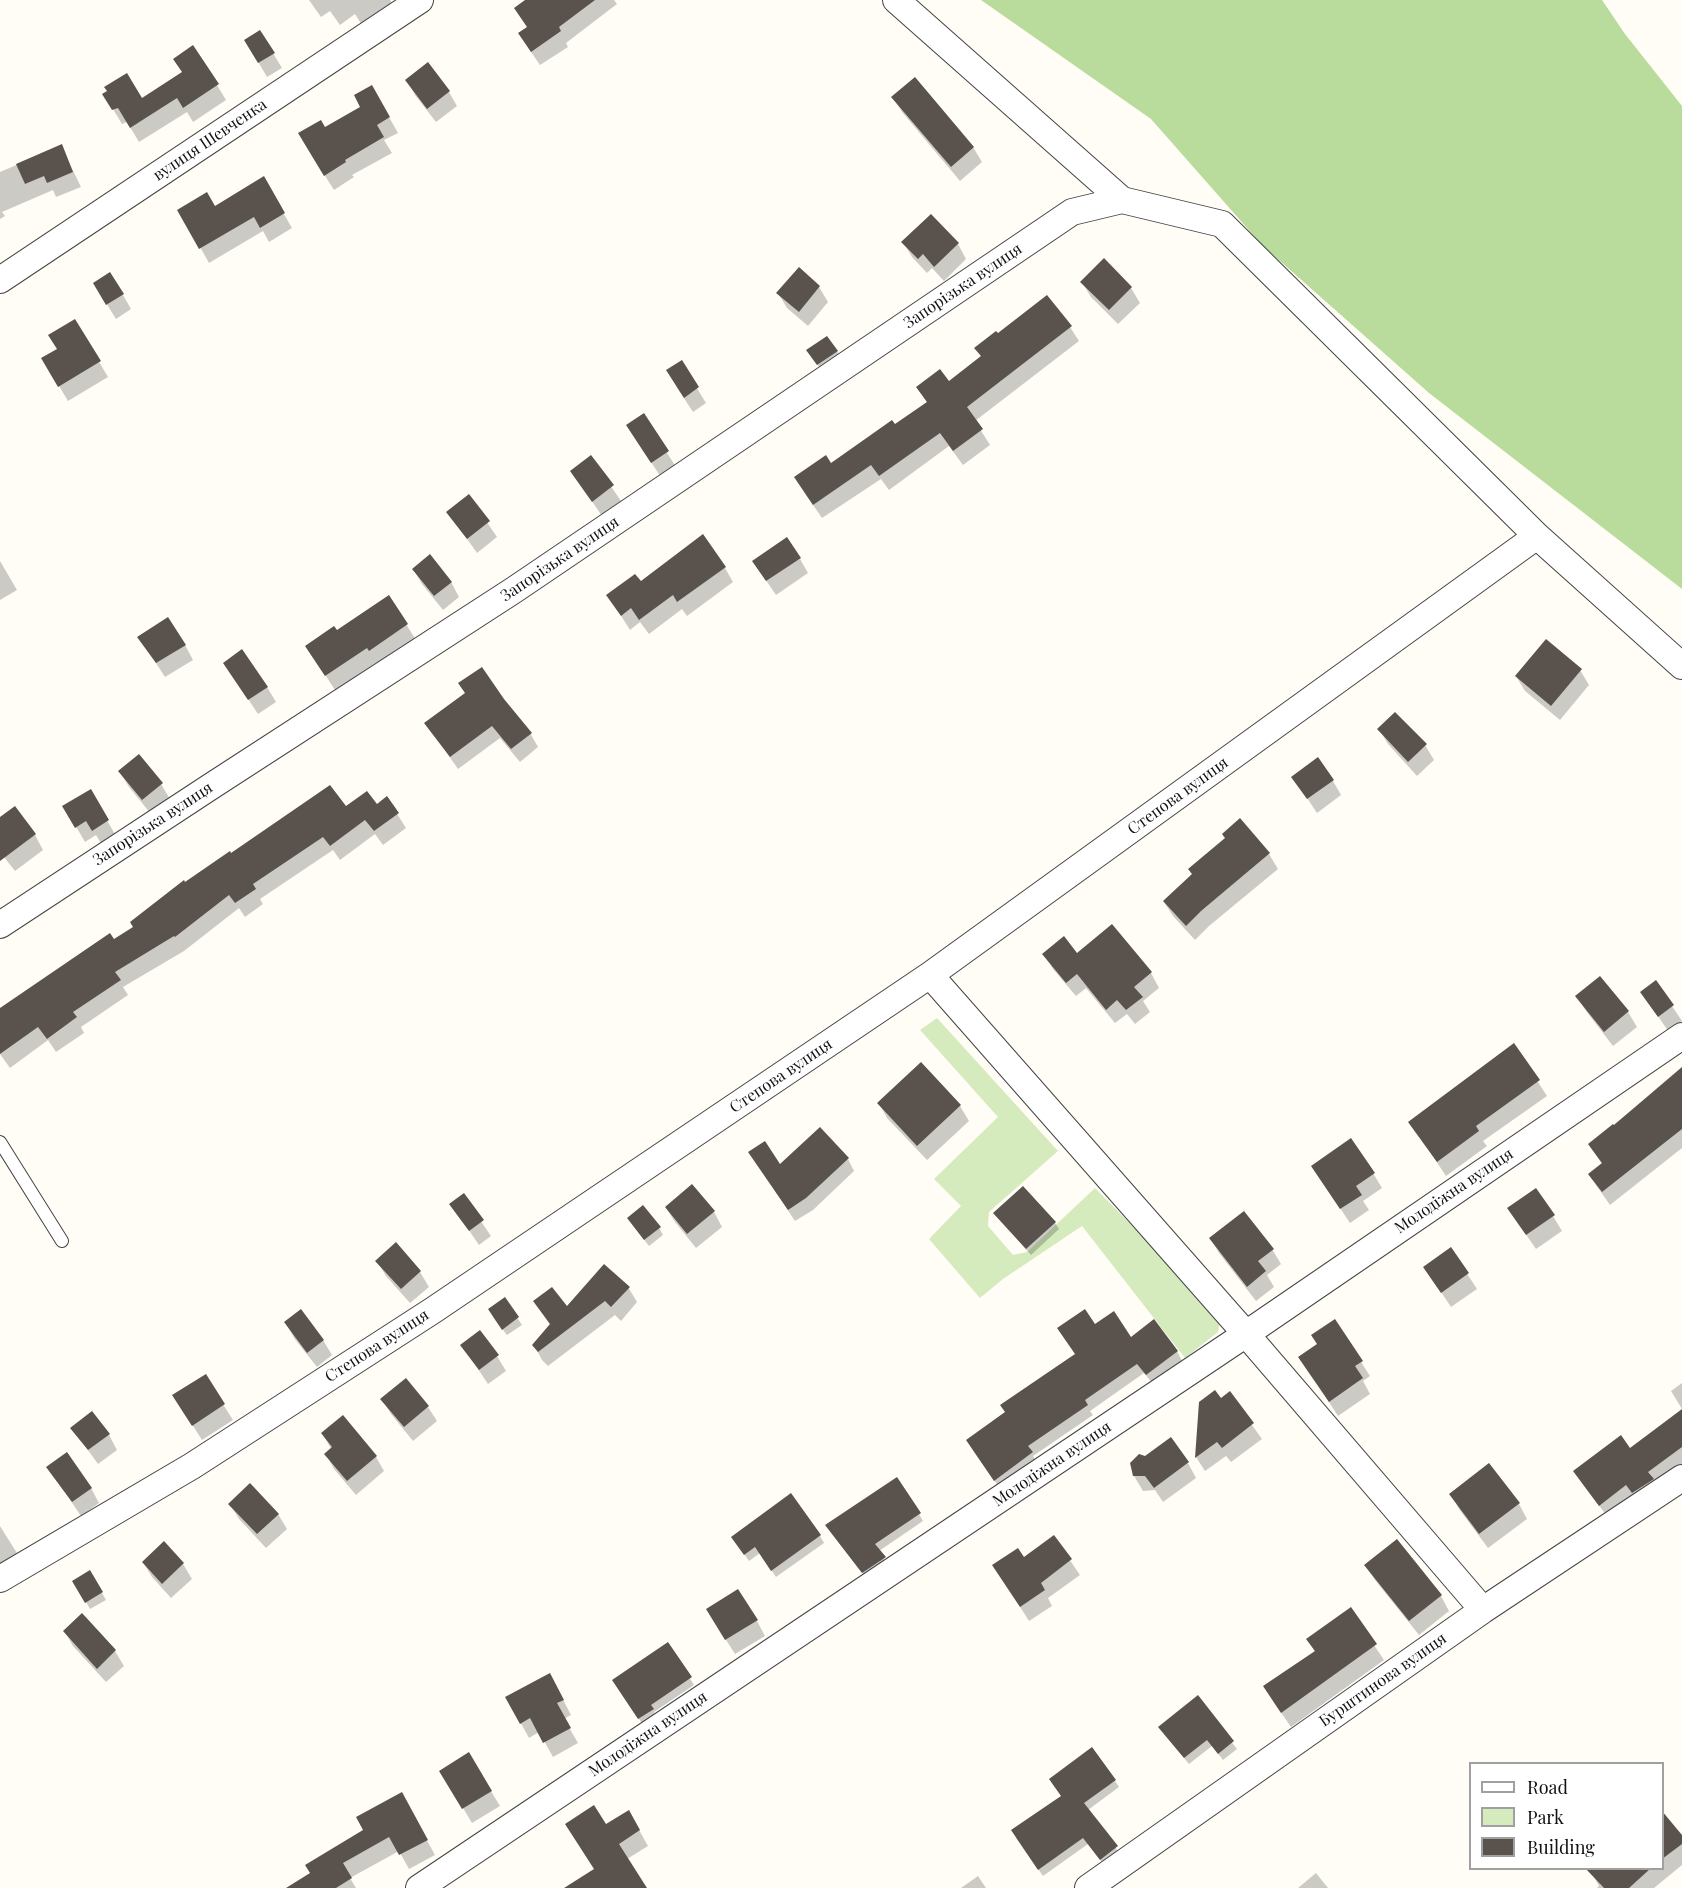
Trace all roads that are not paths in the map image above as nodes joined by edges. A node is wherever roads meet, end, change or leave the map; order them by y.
1 (420, 0) edge
2 (896, 0) edge
3 (1122, 200) junction
4 (0, 280) edge
5 (1537, 536) junction
6 (1682, 666) edge
7 (0, 926) edge
8 (930, 975) junction
9 (1682, 1036) edge
10 (0, 1142) edge
11 (62, 1241) dead end
12 (1246, 1334) junction
13 (1682, 1478) edge
14 (0, 1579) edge
15 (1483, 1610) junction
16 (419, 1888) edge
17 (1088, 1888) edge

1 - 4 street, вулиця Шевченка
2 - 3 street
3 - 5 street
3 - 7 street, Запорізька вулиця
5 - 6 street
5 - 8 street, Степова вулиця
8 - 12 street
8 - 14 street, Степова вулиця
9 - 12 street, Молодіжна вулиця
10 - 11 lane
12 - 15 street
12 - 16 street, Молодіжна вулиця
13 - 15 street, Бурштинова вулиця
15 - 17 street, Бурштинова вулиця

